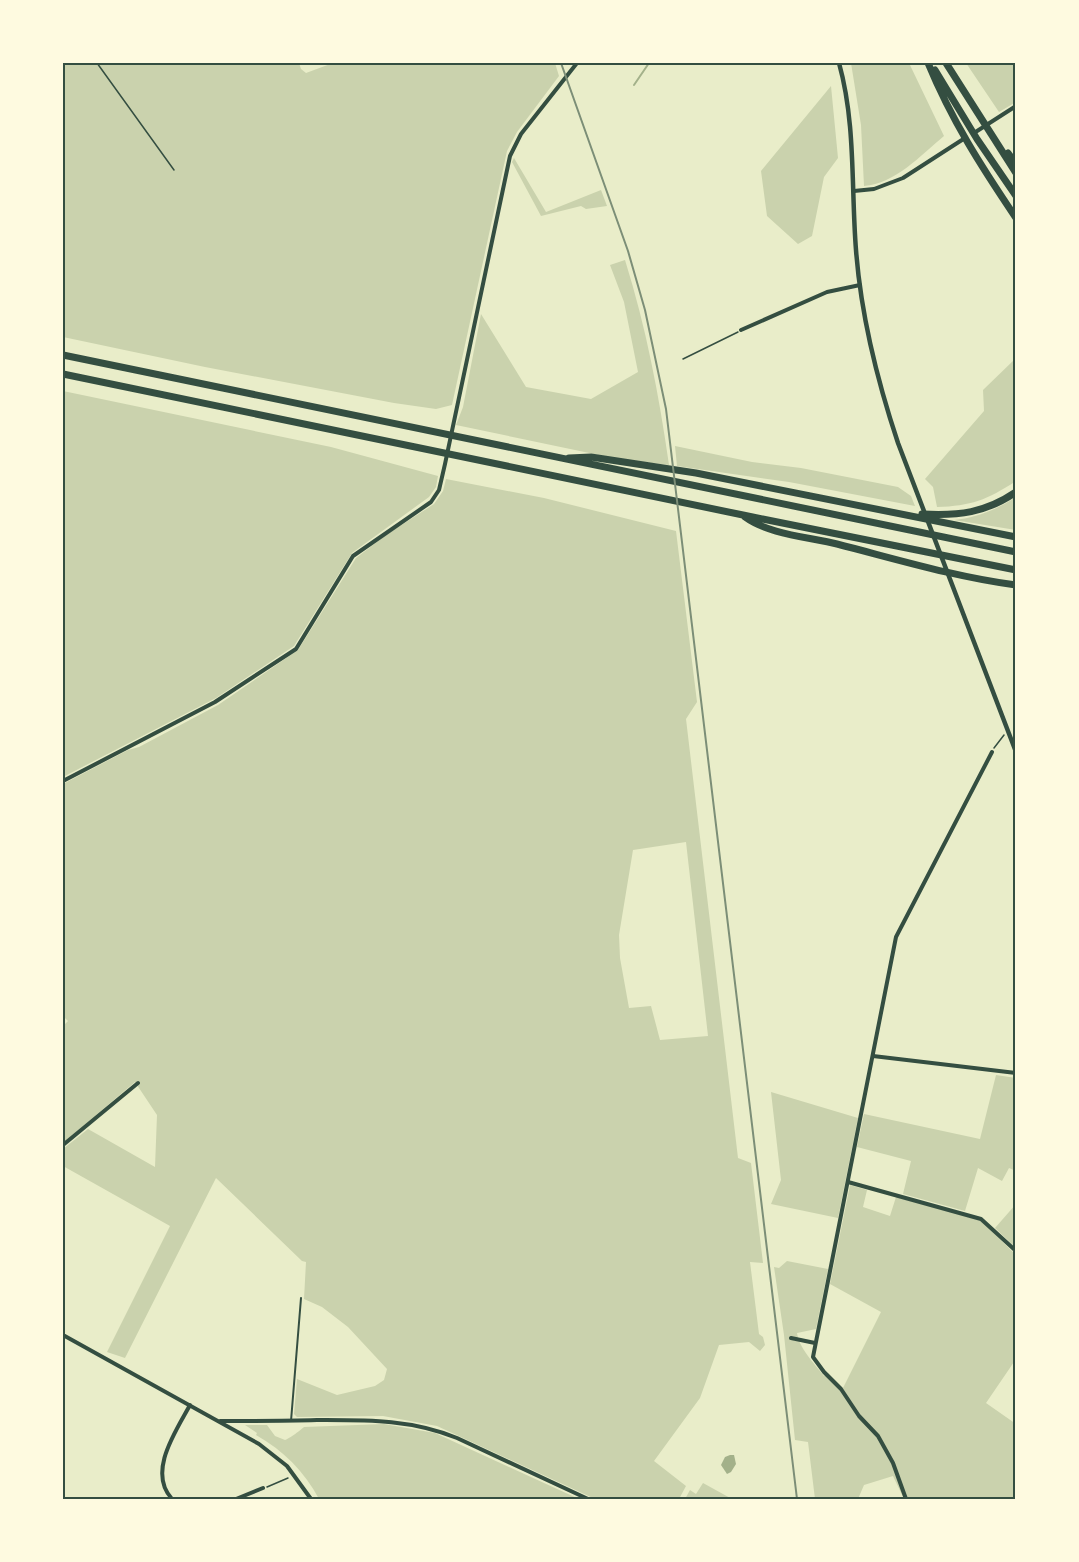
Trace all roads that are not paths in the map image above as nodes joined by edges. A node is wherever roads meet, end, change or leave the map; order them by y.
1 (577, 63) edge
2 (839, 63) edge
3 (929, 63) edge
4 (946, 63) edge
5 (1016, 106) edge
6 (982, 121) junction
7 (1016, 164) edge
8 (1016, 173) edge
9 (854, 191) junction
10 (1016, 196) edge
11 (1016, 218) edge
12 (860, 285) junction
13 (741, 330) road end
14 (63, 355) edge
15 (63, 374) edge
16 (560, 458) junction
17 (1016, 492) edge
18 (905, 513) junction
19 (743, 516) junction
20 (1016, 537) edge
21 (1016, 552) edge
22 (1016, 570) edge
23 (1016, 586) edge
24 (992, 752) road end
25 (1016, 752) edge
26 (63, 781) edge
27 (873, 1056) junction
28 (1016, 1073) edge
29 (138, 1083) dead end
30 (63, 1145) edge
31 (848, 1182) junction
32 (1016, 1251) edge
33 (301, 1298) dead end
34 (63, 1335) edge
35 (791, 1338) dead end
36 (815, 1343) junction
37 (190, 1405) junction
38 (291, 1420) junction
39 (220, 1421) junction
40 (263, 1488) road end
41 (172, 1499) edge
42 (236, 1499) edge
43 (311, 1499) edge
44 (588, 1499) edge
45 (906, 1499) edge

1 - 26 street
2 - 9 street
3 - 10 highway
3 - 11 highway
4 - 6 highway
5 - 9 street
6 - 7 highway
6 - 8 highway
9 - 12 street
12 - 13 street
12 - 25 street
14 - 16 highway
15 - 19 highway
16 - 18 highway
16 - 21 highway
17 - 18 highway
18 - 20 highway
19 - 22 highway
19 - 23 highway
24 - 27 street
27 - 28 street
27 - 31 street
29 - 30 street
31 - 32 street
31 - 36 street
33 - 38 lane
34 - 37 street
35 - 36 street
36 - 45 street
37 - 39 street
37 - 41 street
38 - 39 street
38 - 44 street
39 - 43 street
40 - 42 street

